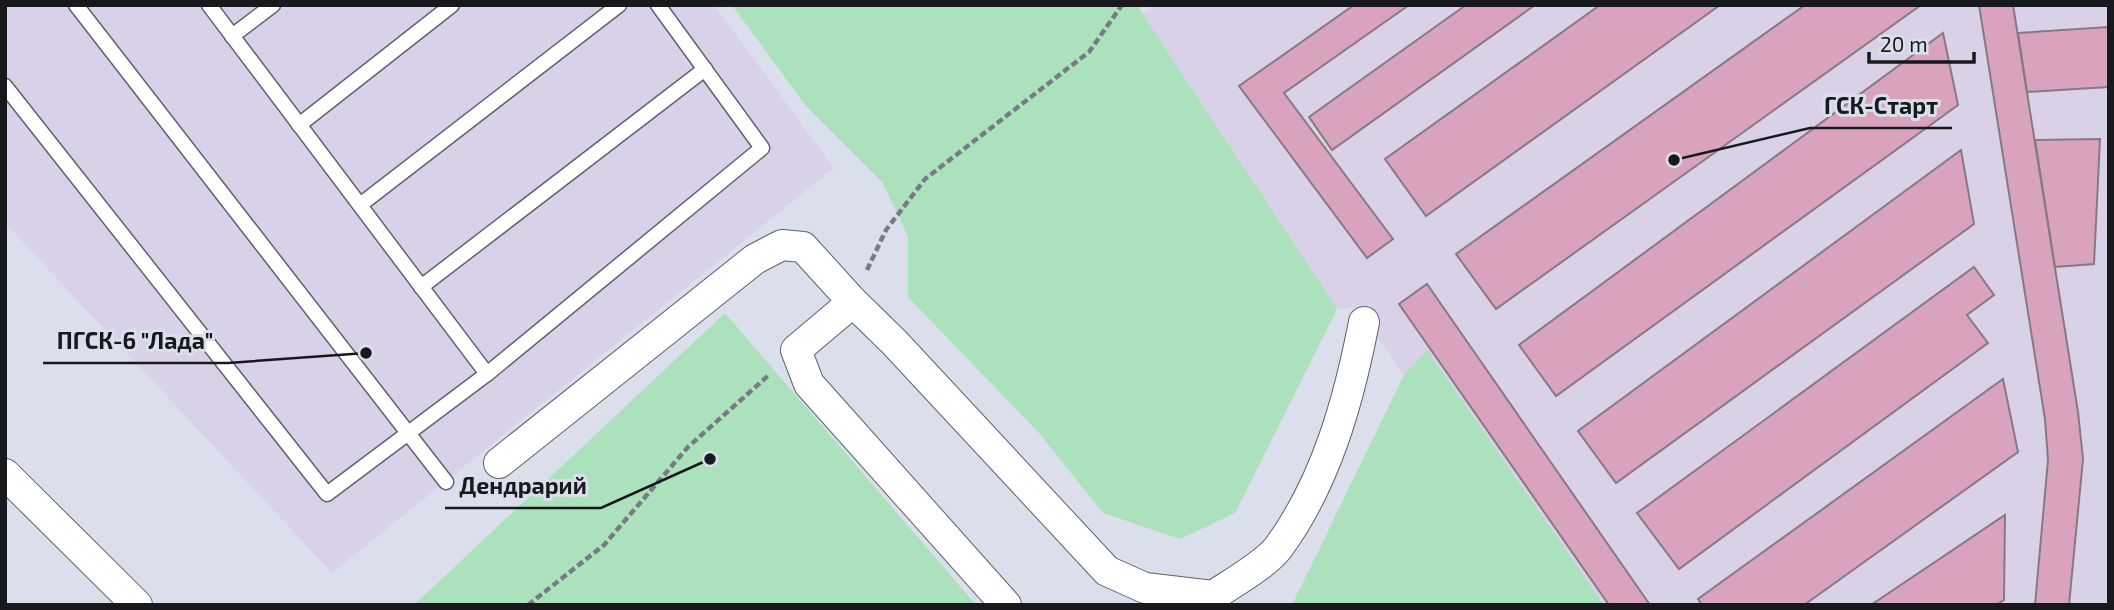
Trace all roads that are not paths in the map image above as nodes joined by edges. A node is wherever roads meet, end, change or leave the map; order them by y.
1 (76, 5) edge
2 (209, 5) edge
3 (273, 5) edge
4 (452, 5) edge
5 (619, 5) edge
6 (658, 5) edge
7 (232, 36) junction
8 (705, 69) junction
9 (5, 86) edge
10 (299, 125) junction
11 (360, 205) junction
12 (421, 287) junction
13 (852, 302) junction
14 (1364, 322) dead end
15 (487, 374) junction
16 (409, 432) junction
17 (499, 463) dead end
18 (5, 474) edge
19 (446, 482) dead end
20 (137, 605) edge
21 (1006, 605) edge

1 - 16 lane
2 - 7 lane
3 - 7 lane
4 - 10 lane
5 - 11 lane
6 - 8 lane
7 - 10 lane
8 - 12 lane
8 - 15 lane
9 - 16 lane
10 - 11 lane
11 - 12 lane
12 - 15 lane
13 - 14 street
13 - 17 street
13 - 21 street
15 - 16 lane
16 - 19 lane
18 - 20 street

